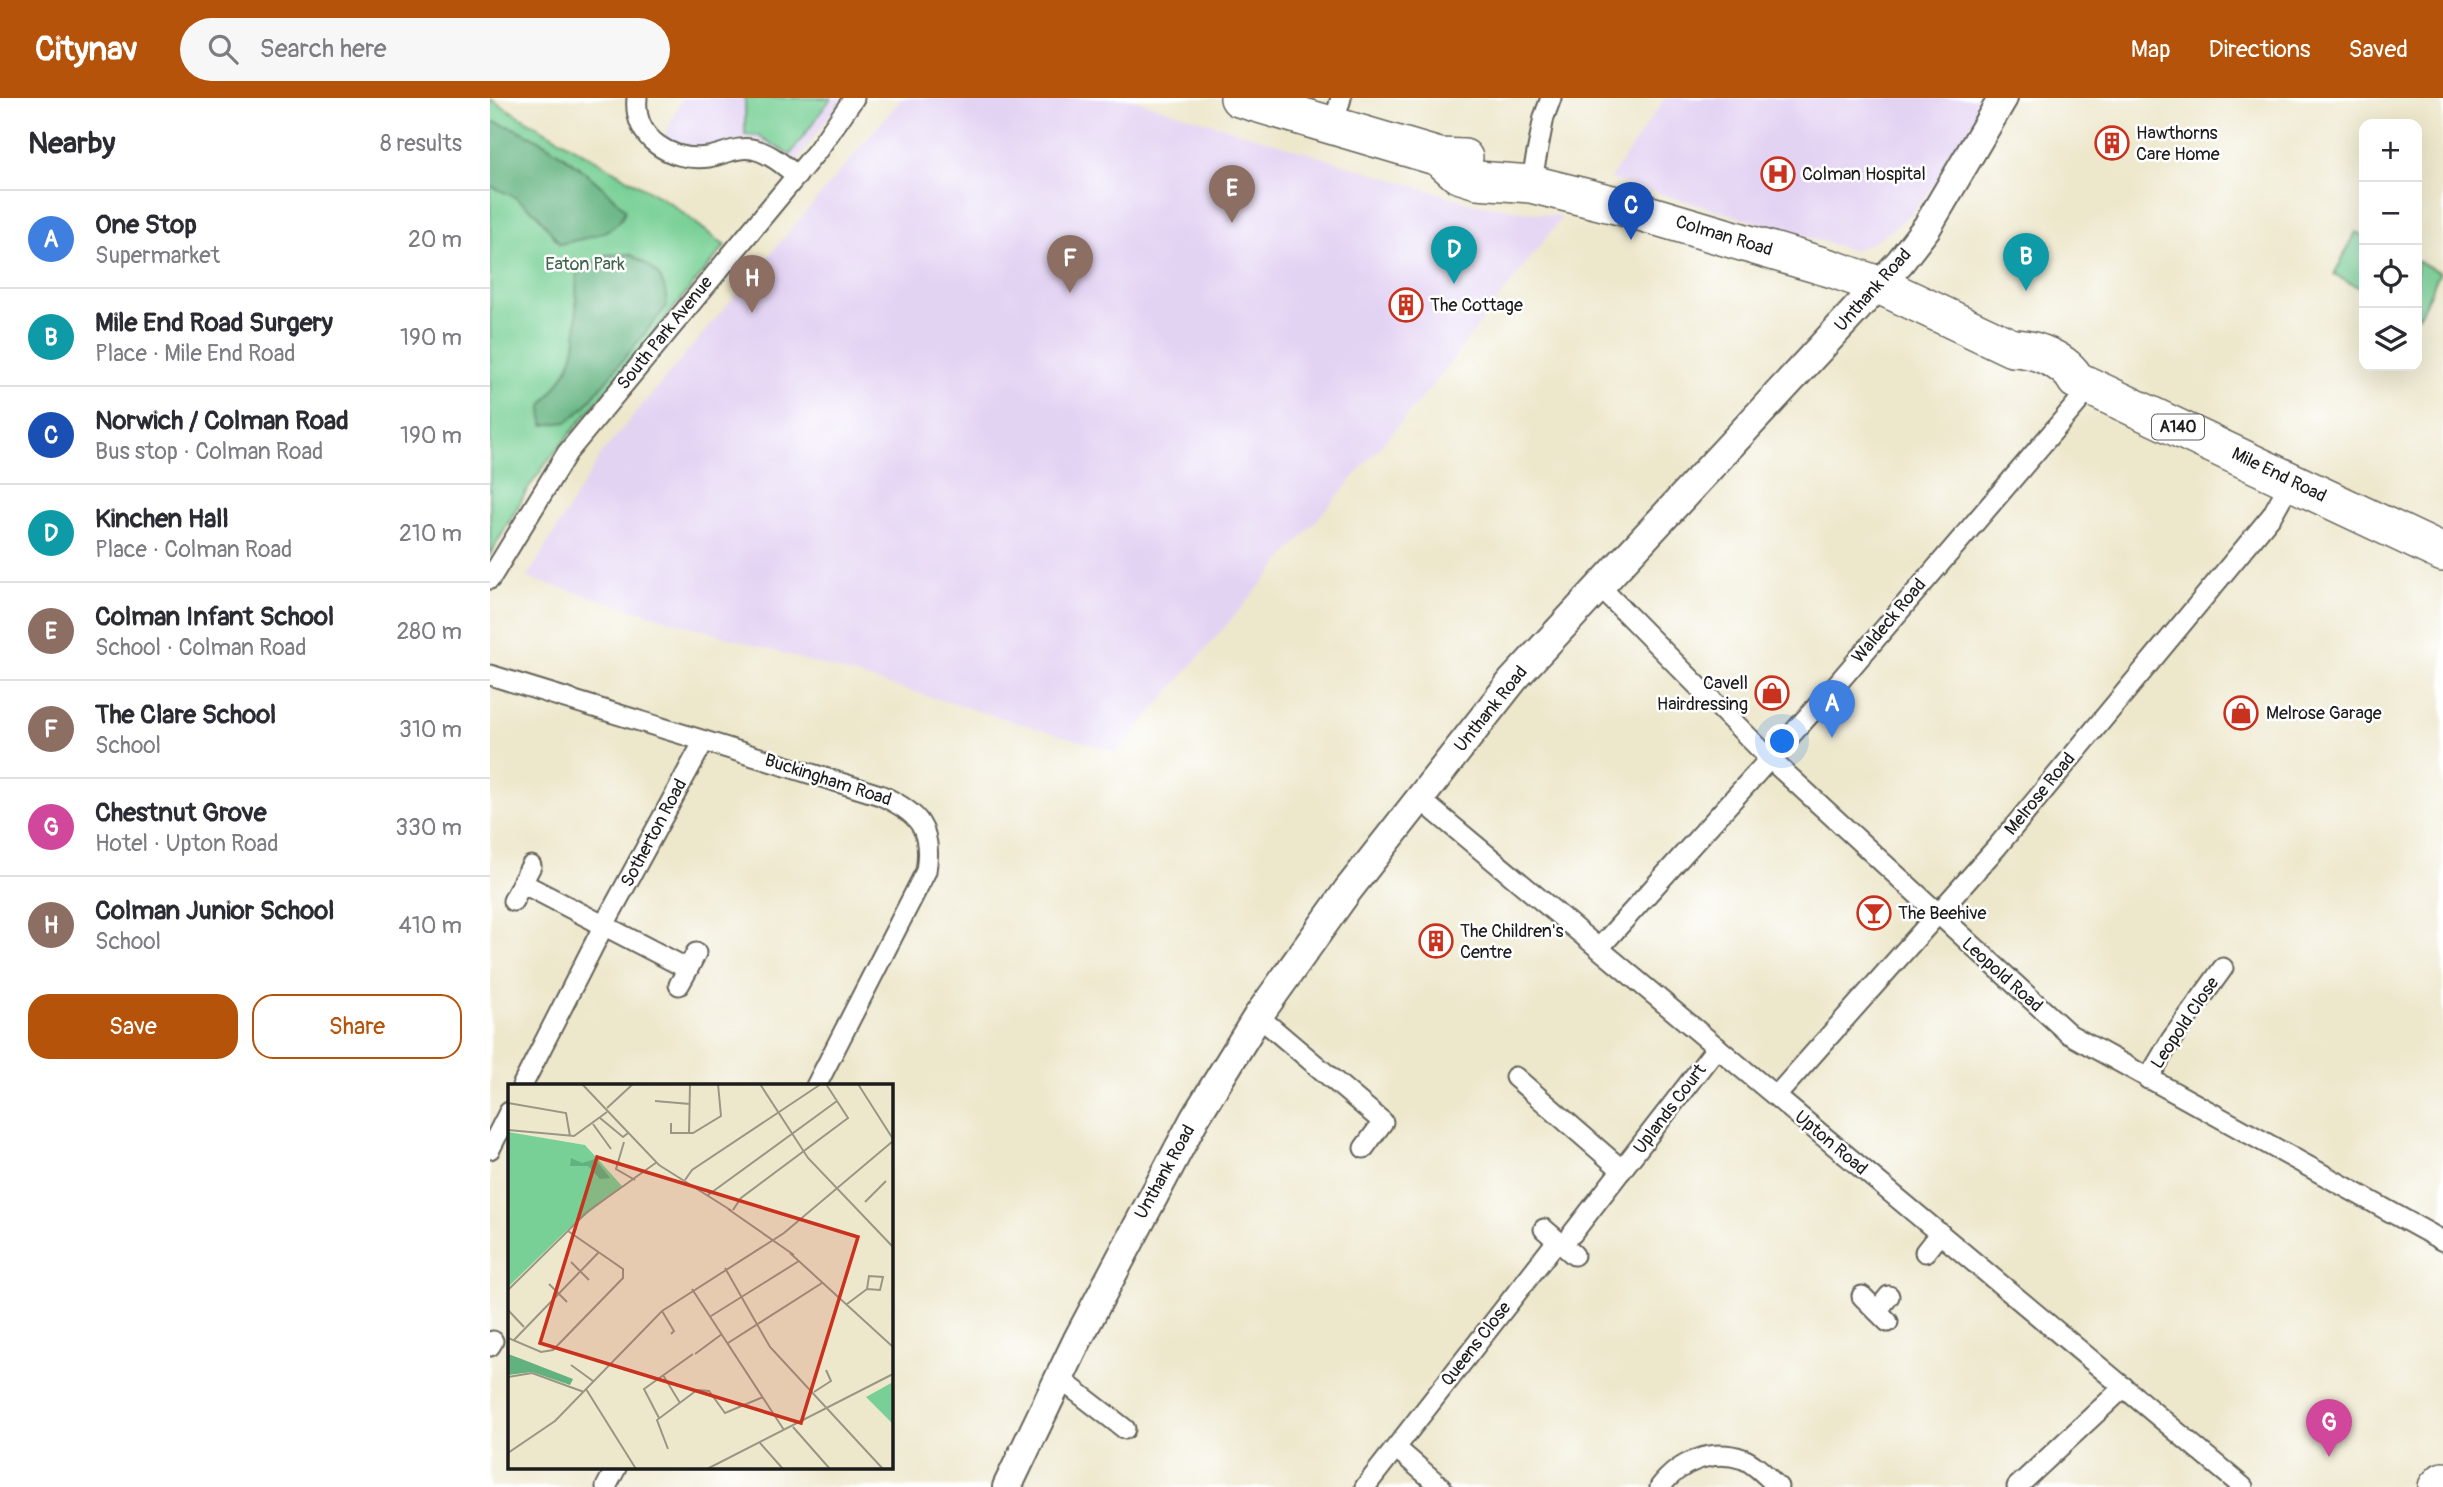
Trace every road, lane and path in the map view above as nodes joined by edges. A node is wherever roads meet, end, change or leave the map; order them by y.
1 (637, 98) edge
2 (854, 98) edge
3 (1239, 98) edge
4 (1551, 98) edge
5 (2003, 98) edge
6 (1337, 112) edge
7 (797, 176) junction
8 (1527, 184) junction
9 (1881, 286) junction
10 (2083, 383) junction
11 (2291, 481) junction
12 (2443, 553) edge
13 (490, 579) edge
14 (1600, 587) junction
15 (490, 675) edge
16 (704, 741) junction
17 (1769, 758) junction
18 (1420, 799) junction
19 (513, 901) dead end
20 (1937, 915) junction
21 (604, 925) junction
22 (1600, 947) junction
23 (2222, 968) dead end
24 (688, 969) dead end
25 (1258, 1016) junction
26 (1717, 1047) junction
27 (1515, 1077) dead end
28 (2148, 1079) junction
29 (523, 1084) edge
30 (817, 1084) edge
31 (1776, 1096) junction
32 (503, 1116) edge
33 (1364, 1148) dead end
34 (490, 1149) edge
35 (1622, 1170) junction
36 (1940, 1233) junction
37 (1557, 1235) junction
38 (2443, 1241) edge
39 (1925, 1252) dead end
40 (1574, 1255) dead end
41 (1862, 1296) dead end
42 (1885, 1309) dead end
43 (1059, 1378) junction
44 (2124, 1387) junction
45 (1125, 1429) dead end
46 (1396, 1448) junction
47 (615, 1470) edge
48 (2443, 1481) edge
49 (606, 1487) edge
50 (1007, 1487) edge
51 (1365, 1487) edge
52 (1441, 1487) edge
53 (1660, 1487) edge
54 (1778, 1487) edge
55 (2017, 1487) edge
56 (2243, 1487) edge
57 (2437, 1487) edge

1 - 7 street
2 - 7 street, South Park Avenue
3 - 6 highway, Colman Road / A140
4 - 8 street
5 - 9 street, Unthank Road
6 - 8 highway, Colman Road / A140
7 - 13 street, South Park Avenue
8 - 9 highway, Colman Road / A140
9 - 10 highway, Mile End Road / A140
9 - 14 street, Unthank Road
10 - 11 highway, Mile End Road / A140
10 - 17 street, Waldeck Road
11 - 12 highway, Mile End Road / A140
11 - 20 street, Melrose Road
14 - 17 street, Leopold Road
14 - 18 street, Unthank Road
15 - 16 street, Buckingham Road
16 - 21 street, Sotherton Road
16 - 30 street, Buckingham Road
17 - 20 street, Leopold Road
17 - 22 street, Waldeck Road
18 - 22 street, Upton Road
18 - 25 street, Unthank Road
19 - 21 street
20 - 28 street, Leopold Road
20 - 31 street, Melrose Road
21 - 24 street
21 - 29 street, Sotherton Road
22 - 26 street, Upton Road
23 - 28 street, Leopold Close
25 - 33 street
25 - 43 street, Unthank Road
26 - 31 street, Upton Road
26 - 35 street, Uplands Court
27 - 35 street, Uplands Court
28 - 38 street, Leopold Road
31 - 36 street, Upton Road
32 - 34 street
35 - 37 street, Uplands Court
36 - 39 street
36 - 44 street, Upton Road
37 - 40 street
37 - 46 street, Queens Close
41 - 42 street
43 - 45 street
43 - 50 street, Unthank Road
44 - 55 street
44 - 56 street, Upton Road
46 - 51 street, Queens Close
46 - 52 street
47 - 49 street
48 - 57 highway
53 - 54 street

